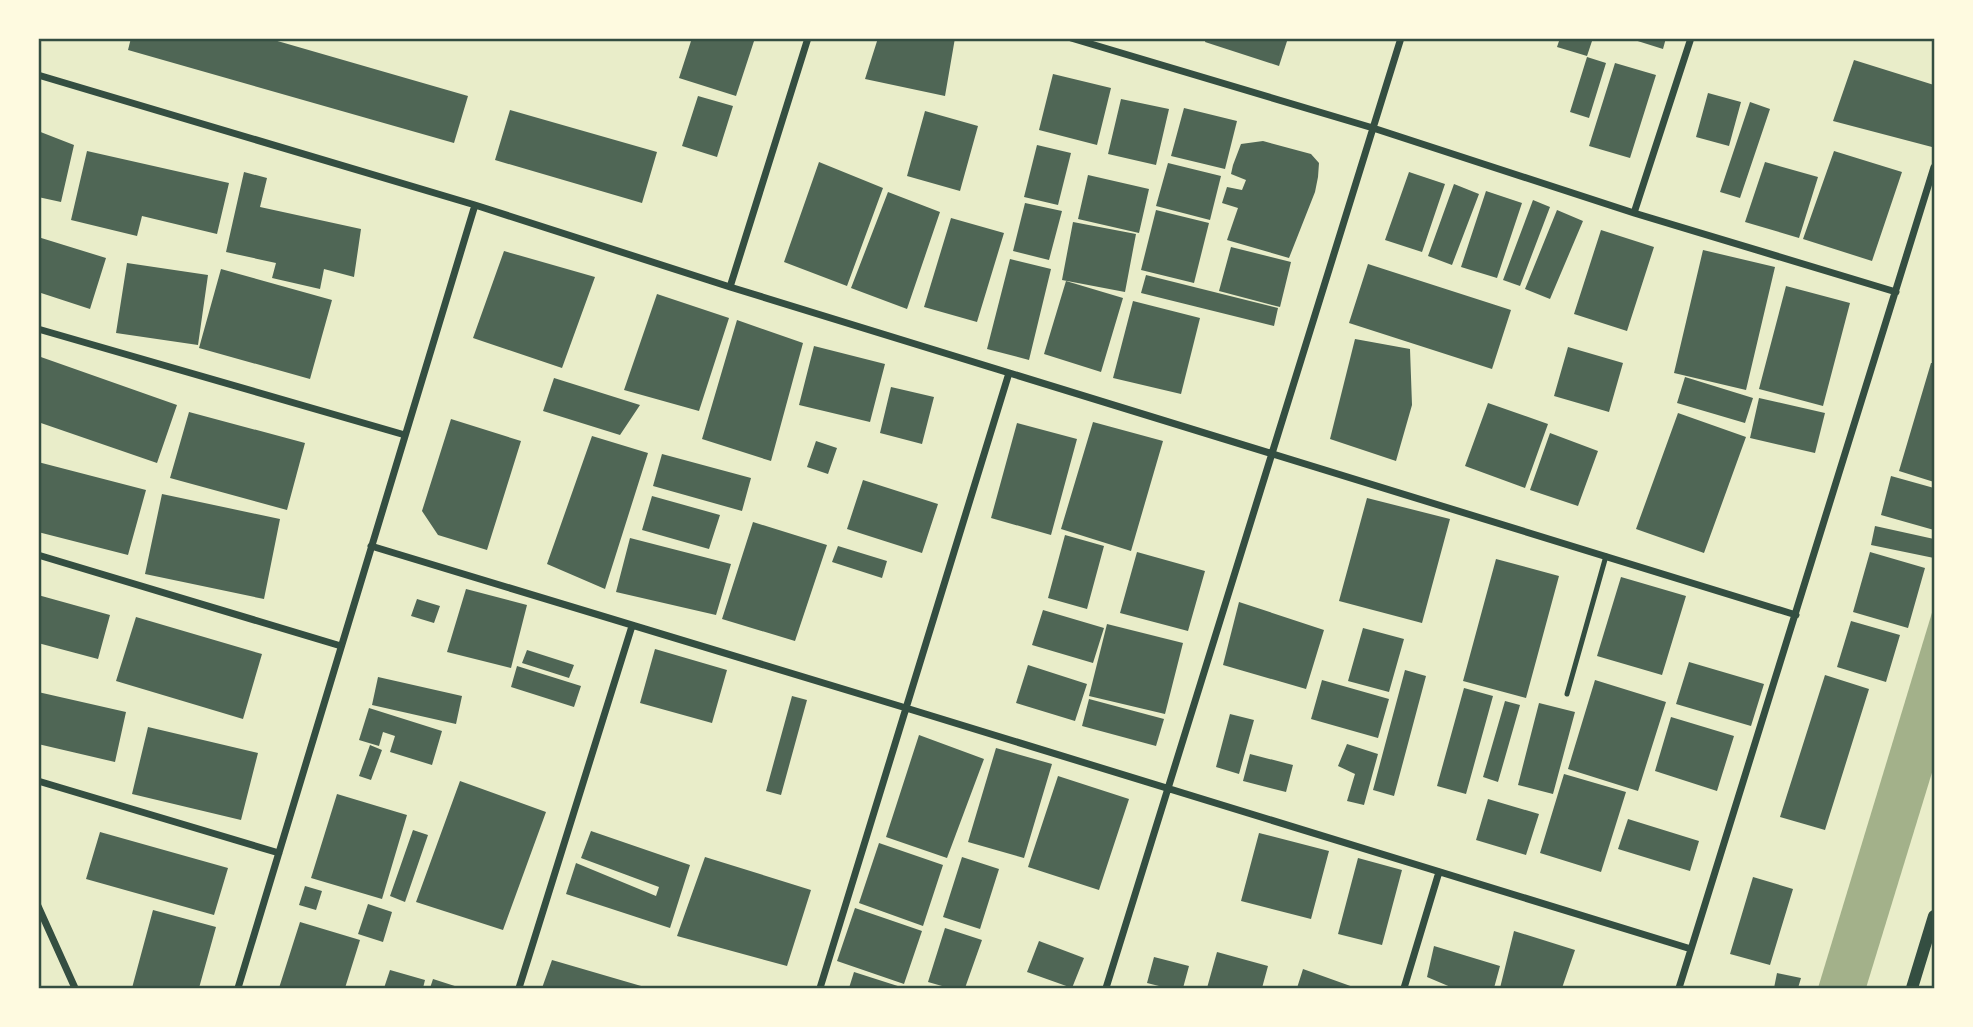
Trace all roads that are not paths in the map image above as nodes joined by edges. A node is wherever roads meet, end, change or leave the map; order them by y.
1 (808, 38) edge
2 (1071, 38) edge
3 (1401, 38) edge
4 (1691, 38) edge
5 (38, 75) edge
6 (1373, 128) junction
7 (1934, 167) edge
8 (475, 205) junction
9 (1634, 213) junction
10 (730, 287) junction
11 (1896, 292) junction
12 (38, 329) edge
13 (1009, 373) junction
14 (405, 435) junction
15 (1271, 453) junction
16 (371, 546) junction
17 (38, 555) edge
18 (1606, 556) junction
19 (1796, 615) junction
20 (632, 626) junction
21 (341, 646) junction
22 (1567, 694) dead end
23 (906, 708) junction
24 (38, 781) edge
25 (1167, 789) junction
26 (279, 853) junction
27 (1439, 872) junction
28 (38, 905) edge
29 (1934, 916) edge
30 (1691, 949) junction
31 (75, 989) edge
32 (238, 989) edge
33 (519, 989) edge
34 (820, 989) edge
35 (1105, 989) edge
36 (1404, 989) edge
37 (1679, 989) edge
38 (1912, 989) edge

1 - 10 street
2 - 6 street
3 - 6 street
4 - 9 street
5 - 8 street
6 - 9 street
6 - 15 street
7 - 11 street
8 - 10 street
8 - 14 street
9 - 11 street
10 - 13 street
11 - 19 street
12 - 14 street
13 - 15 street
13 - 23 street
14 - 16 street
15 - 18 street
15 - 25 street
16 - 20 street
16 - 21 street
17 - 21 street
18 - 19 street
18 - 22 lane
19 - 30 street
20 - 23 street
20 - 33 street
21 - 26 street
23 - 25 street
23 - 34 street
24 - 26 street
25 - 27 street
25 - 35 street
26 - 32 street
27 - 30 street
27 - 36 street
28 - 31 street
29 - 38 street
30 - 37 street

